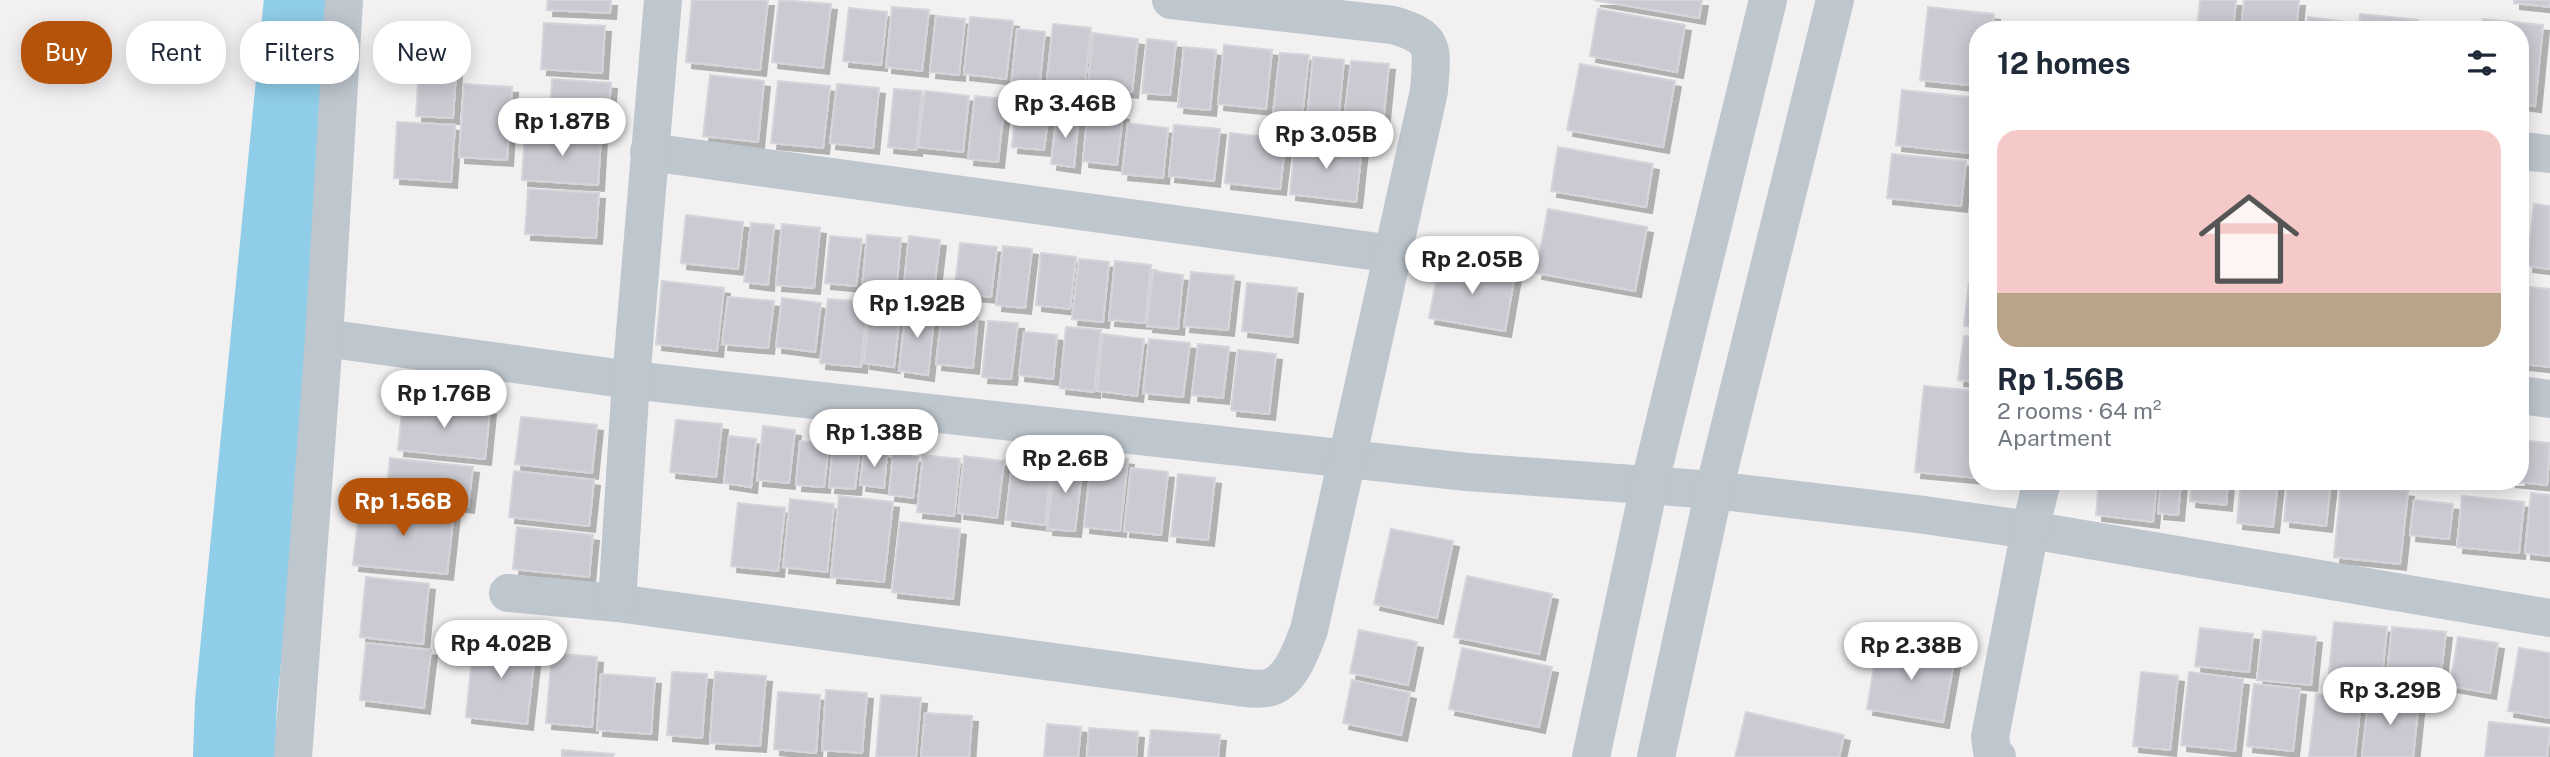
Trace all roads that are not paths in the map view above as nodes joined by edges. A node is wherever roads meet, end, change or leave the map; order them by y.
1 (344, 0) edge
2 (663, 0) edge
3 (1171, 0) edge
4 (1768, 0) edge
5 (1835, 0) edge
6 (649, 152) junction
7 (2529, 152) edge
8 (2550, 154) edge
9 (1393, 254) junction
10 (324, 338) junction
11 (631, 380) junction
12 (2529, 396) edge
13 (2550, 399) edge
14 (1348, 458) junction
15 (1649, 486) junction
16 (1714, 490) junction
17 (2040, 490) edge
18 (2030, 530) junction
19 (508, 593) dead end
20 (617, 603) junction
21 (2550, 618) edge
22 (293, 757) edge
23 (1591, 757) edge
24 (1656, 757) edge
25 (1997, 757) edge

1 - 10 street
2 - 6 street
3 - 9 street
4 - 15 street
5 - 16 street
6 - 9 street
6 - 11 street
7 - 8 street
9 - 14 street
10 - 11 street
10 - 22 street
11 - 14 street
11 - 20 street
12 - 13 street
14 - 15 street
14 - 20 street
15 - 16 street
15 - 23 street
16 - 18 street
16 - 24 street
17 - 18 street
18 - 21 street
18 - 25 street
19 - 20 street

